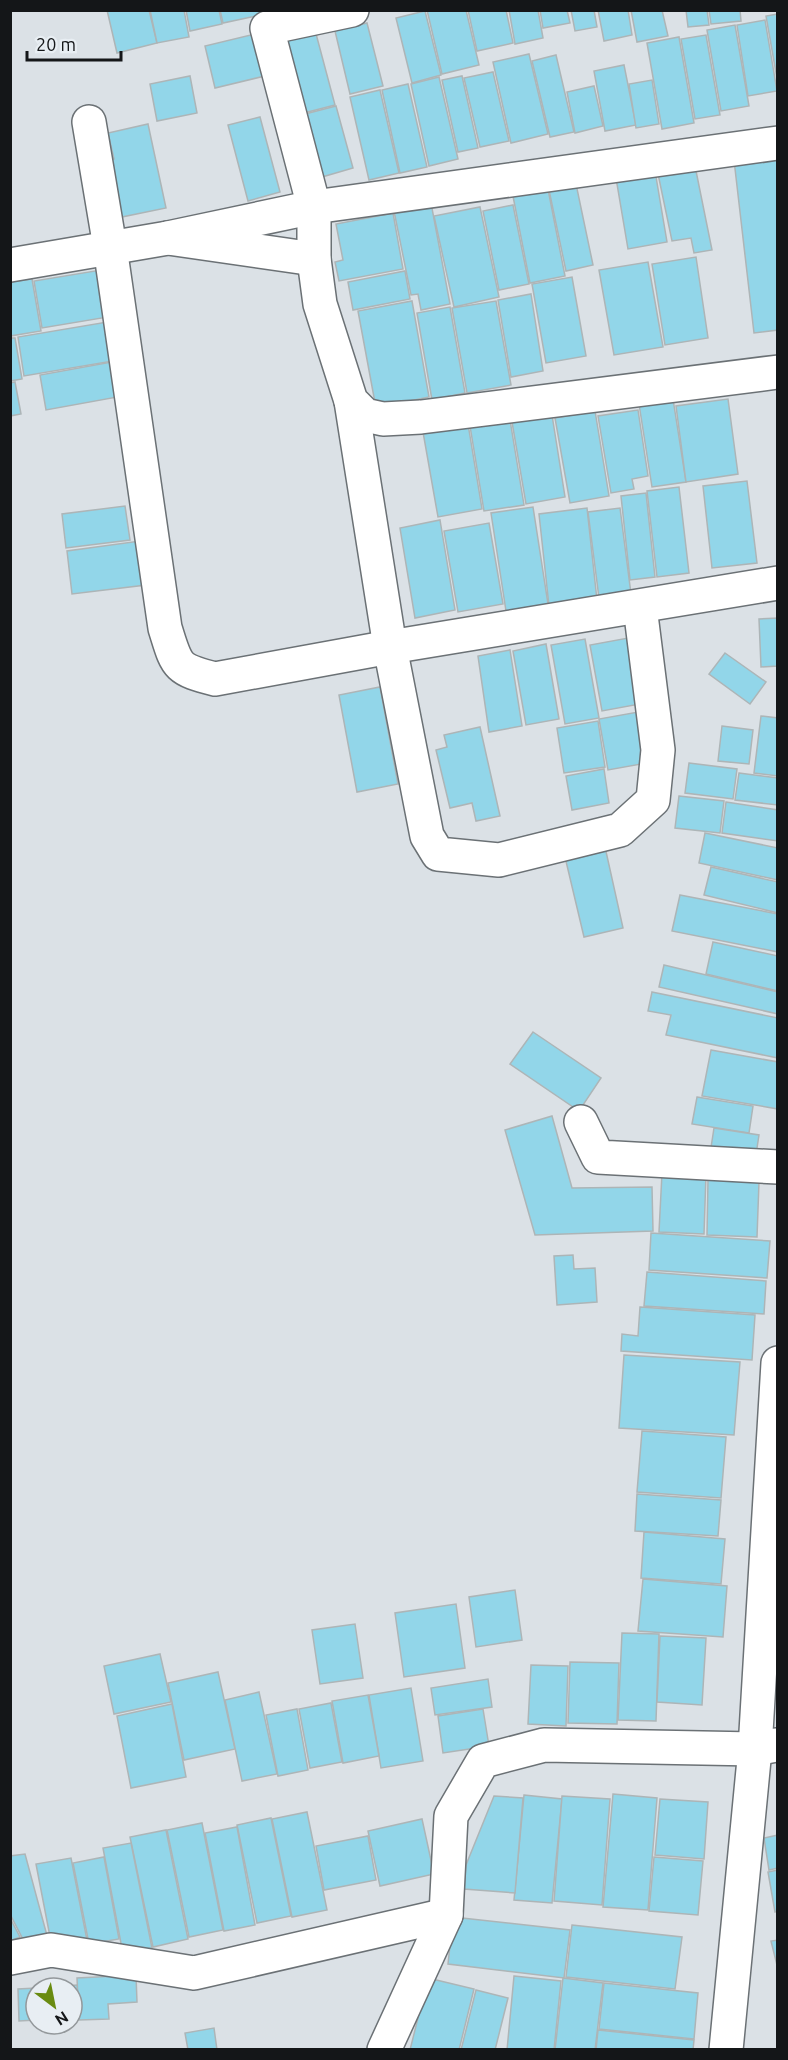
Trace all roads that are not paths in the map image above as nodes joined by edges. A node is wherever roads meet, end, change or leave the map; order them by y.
1 (352, 10) edge
2 (89, 122) dead end
3 (777, 143) edge
4 (314, 207) junction
5 (168, 238) junction
6 (110, 247) junction
7 (314, 259) junction
8 (10, 265) edge
9 (777, 372) edge
10 (351, 401) junction
11 (777, 584) edge
12 (640, 607) junction
13 (390, 647) junction
14 (581, 1122) dead end
15 (777, 1167) edge
16 (777, 1362) edge
17 (776, 1395) edge
18 (766, 1747) edge
19 (446, 1915) junction
20 (10, 1958) edge
21 (384, 2049) edge
22 (726, 2049) edge

1 - 4 street
2 - 6 street
3 - 4 street
4 - 5 street
4 - 7 street
5 - 6 street
5 - 7 street
6 - 8 street
6 - 13 street
7 - 10 street
9 - 10 street
10 - 13 street
11 - 12 street
12 - 13 street
12 - 13 street
14 - 15 street
16 - 17 street
17 - 18 street
18 - 19 street
18 - 22 street
19 - 20 street
19 - 21 street

